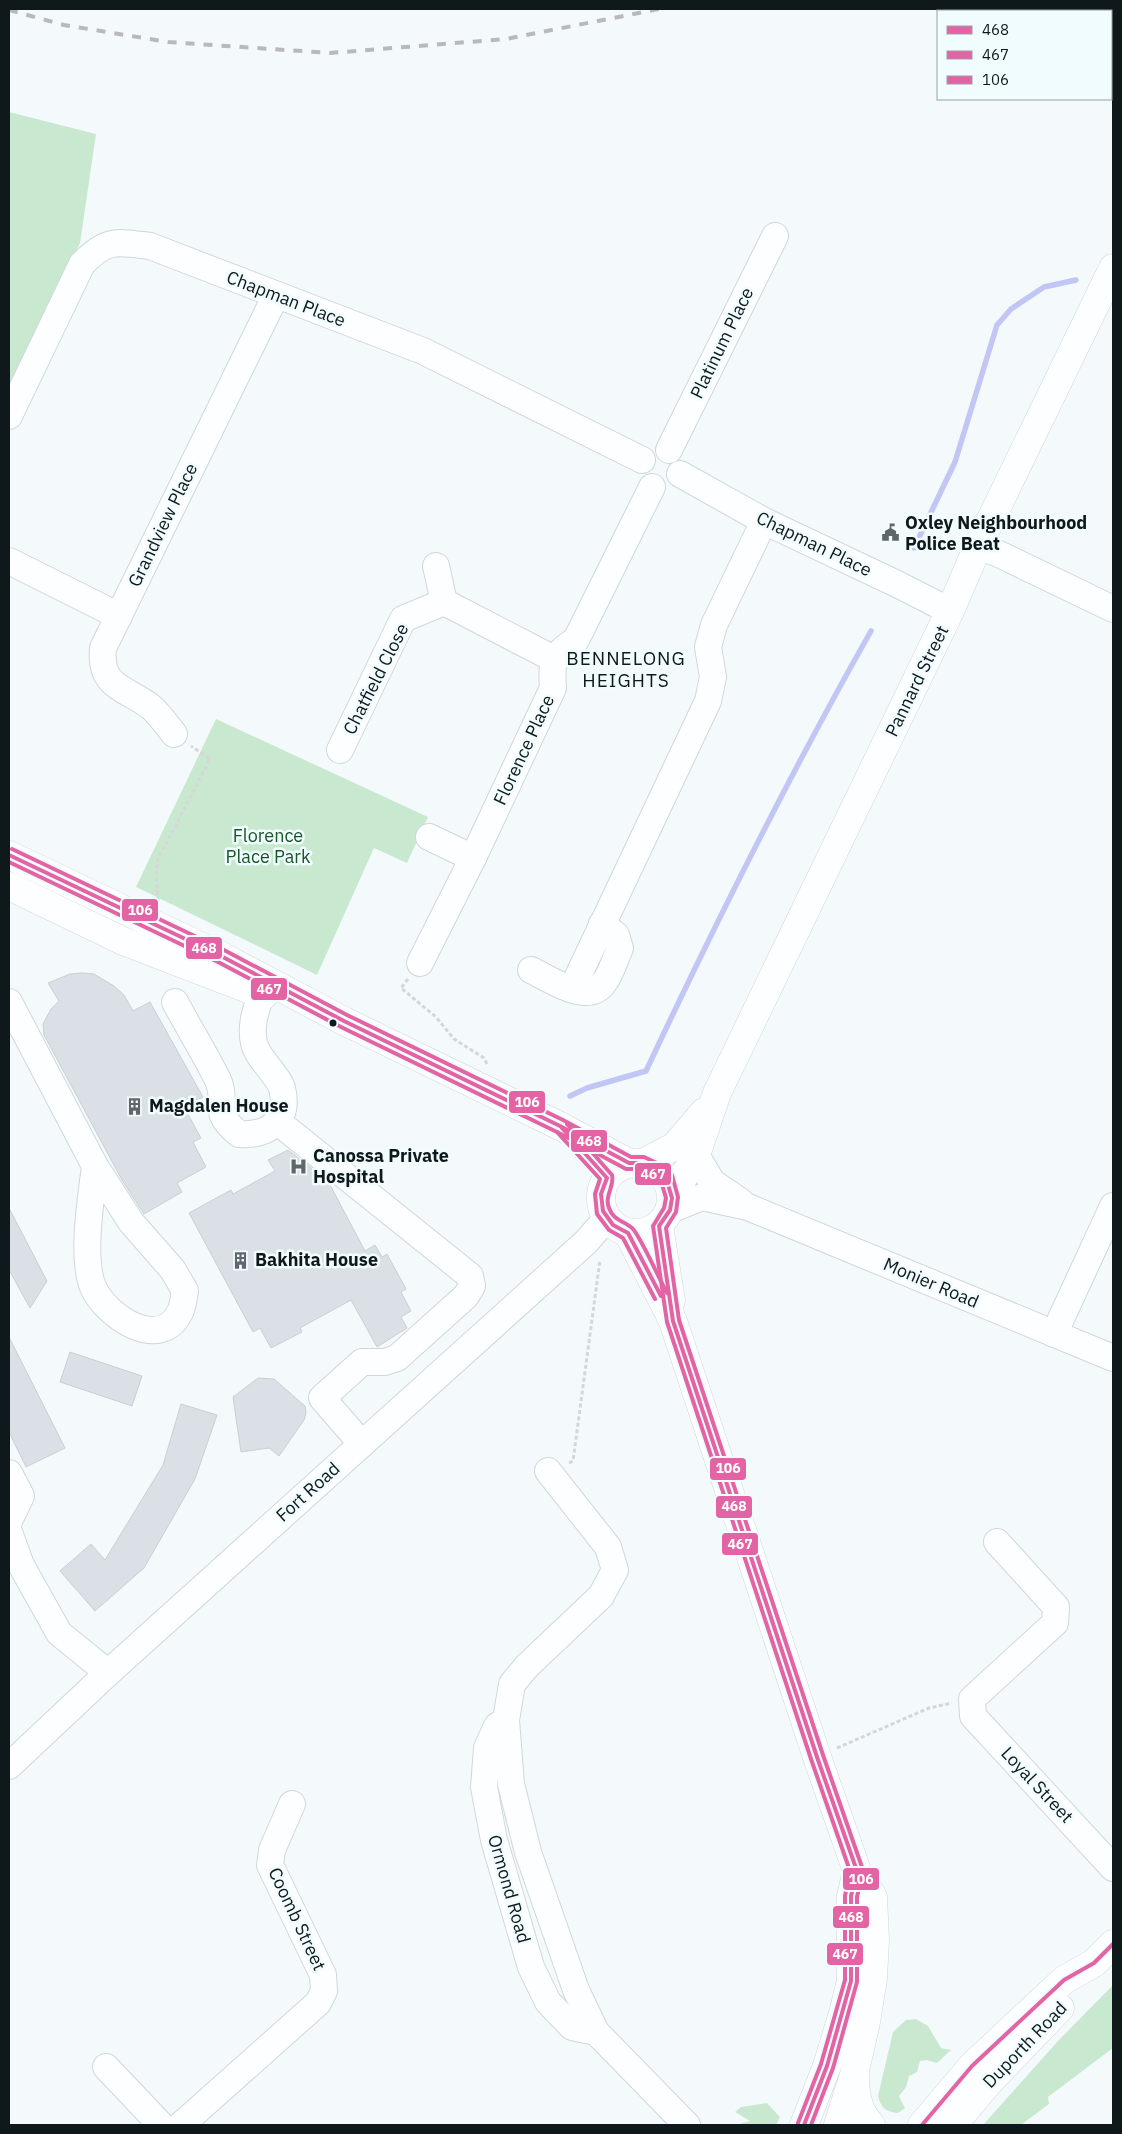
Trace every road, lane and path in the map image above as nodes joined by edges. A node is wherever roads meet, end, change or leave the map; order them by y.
1 (775, 236) dead end
2 (1113, 268) edge
3 (276, 295) junction
4 (1107, 298) edge
5 (9, 416) edge
6 (669, 450) junction
7 (642, 460) junction
8 (680, 474) junction
9 (652, 487) junction
10 (764, 521) junction
11 (978, 546) junction
12 (9, 561) edge
13 (436, 566) dead end
14 (444, 602) junction
15 (1113, 609) edge
16 (950, 611) junction
17 (119, 616) junction
18 (554, 659) junction
19 (174, 734) joint
20 (340, 750) dead end
21 (429, 837) dead end
22 (9, 854) edge
23 (473, 858) junction
24 (9, 886) edge
25 (159, 907) dead end
26 (420, 963) joint
27 (531, 970) dead end
28 (261, 994) junction
29 (9, 1002) edge
30 (175, 1002) dead end
31 (344, 1021) junction
32 (488, 1066) dead end
33 (717, 1093) junction
34 (278, 1122) junction
35 (560, 1126) junction
36 (696, 1155) junction
37 (636, 1163) junction
38 (95, 1166) junction
39 (607, 1178) junction
40 (1113, 1206) edge
41 (748, 1207) junction
42 (667, 1211) junction
43 (617, 1226) junction
44 (600, 1255) dead end
45 (674, 1321) junction
46 (1054, 1334) junction
47 (1113, 1358) edge
48 (362, 1444) junction
49 (548, 1471) joint
50 (9, 1473) edge
51 (9, 1521) edge
52 (9, 1532) edge
53 (998, 1542) dead end
54 (108, 1673) junction
55 (972, 1699) junction
56 (506, 1720) junction
57 (817, 1757) junction
58 (9, 1766) edge
59 (292, 1804) dead end
60 (1113, 1868) edge
61 (857, 1871) junction
62 (1113, 1944) edge
63 (1094, 1963) junction
64 (596, 2032) junction
65 (106, 2067) dead end
66 (854, 2075) junction
67 (161, 2125) edge
68 (182, 2125) edge
69 (687, 2125) edge
70 (804, 2125) edge
71 (838, 2125) edge
72 (871, 2125) edge
73 (922, 2125) edge
74 (953, 2125) edge

1 - 6 street, Platinum Place
2 - 4 main road, Pannard Street
3 - 5 street, Chapman Place
3 - 7 street, Chapman Place
3 - 17 street, Grandview Place
4 - 11 main road, Pannard Street
6 - 7 street
6 - 8 street
7 - 9 street
8 - 9 street
8 - 10 street, Chapman Place
9 - 18 street
10 - 16 street, Chapman Place
10 - 27 street
11 - 15 street
11 - 16 main road, Pannard Street
12 - 17 street
13 - 14 street
14 - 18 street
14 - 20 street, Chatfield Close
16 - 33 main road, Pannard Street
17 - 19 street, Grandview Place
18 - 23 street, Florence Place
19 - 25 path
21 - 23 street
22 - 31 main road
23 - 26 street, Florence Place
24 - 28 main road
26 - 32 path
28 - 31 main road
28 - 34 street
29 - 38 street
30 - 34 street
31 - 35 main road
33 - 36 main road, Pannard Street
33 - 37 main road, Pannard Street
34 - 48 street
35 - 37 main road
35 - 39 main road
36 - 41 street, Monier Road
36 - 42 main road, Pannard Street
37 - 39 main road
37 - 42 main road
38 - 38 street
39 - 43 main road
40 - 46 street
41 - 42 street, Monier Road
41 - 46 street, Monier Road
42 - 43 main road
42 - 45 main road
43 - 45 main road
43 - 48 street, Fort Road
44 - 49 path
45 - 57 main road
46 - 47 street, Monier Road
48 - 54 street, Fort Road
49 - 56 street, Ormond Road
50 - 51 street
52 - 54 street
53 - 55 street
54 - 58 street, Fort Road
55 - 57 path
55 - 60 street, Loyal Street
56 - 64 street, Ormond Road
56 - 64 street, Ormond Road
57 - 61 main road
59 - 68 street, Coomb Street
61 - 66 main road
61 - 70 main road
62 - 63 main road, Duporth Road
63 - 73 main road, Duporth Road
63 - 74 main road, Duporth Road
64 - 69 street, Ormond Road
65 - 67 street
66 - 71 main road
66 - 72 main road

